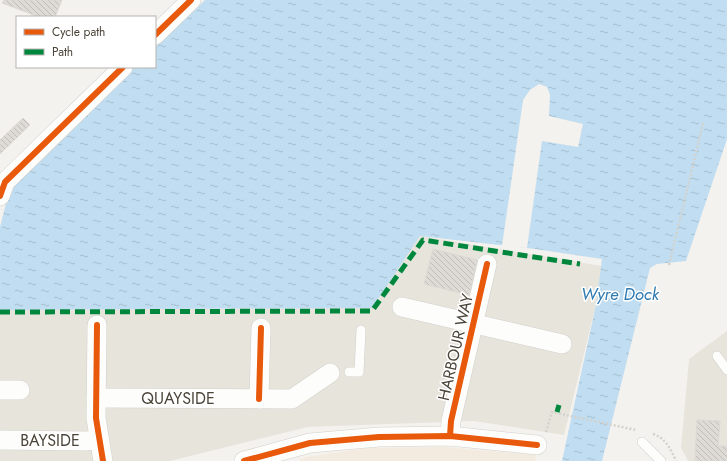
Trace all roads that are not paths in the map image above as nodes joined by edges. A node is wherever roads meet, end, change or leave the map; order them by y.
1 (191, 0) edge
2 (156, 34) edge
3 (122, 68) edge
4 (0, 196) edge
5 (487, 264) dead end
6 (402, 307) dead end
7 (474, 323) junction
8 (97, 325) dead end
9 (261, 328) dead end
10 (361, 330) dead end
11 (562, 344) dead end
12 (717, 356) dead end
13 (727, 370) edge
14 (349, 372) dead end
15 (330, 373) dead end
16 (0, 390) edge
17 (20, 390) dead end
18 (96, 398) junction
19 (260, 399) junction
20 (450, 436) junction
21 (99, 439) junction
22 (0, 440) edge
23 (642, 442) dead end
24 (537, 445) road end
25 (270, 458) edge
26 (103, 461) edge
27 (244, 461) edge
28 (661, 461) edge

1 - 2 street
3 - 4 street
5 - 7 street, HARBOUR WAY
6 - 7 street
7 - 11 street
7 - 20 street, HARBOUR WAY
8 - 18 street
9 - 19 street
10 - 14 lane
12 - 13 lane
15 - 19 street, QUAYSIDE
16 - 17 street
18 - 19 street, QUAYSIDE
18 - 21 street
20 - 24 street
20 - 25 street
21 - 22 street, BAYSIDE
21 - 26 street
23 - 28 lane
25 - 27 street

